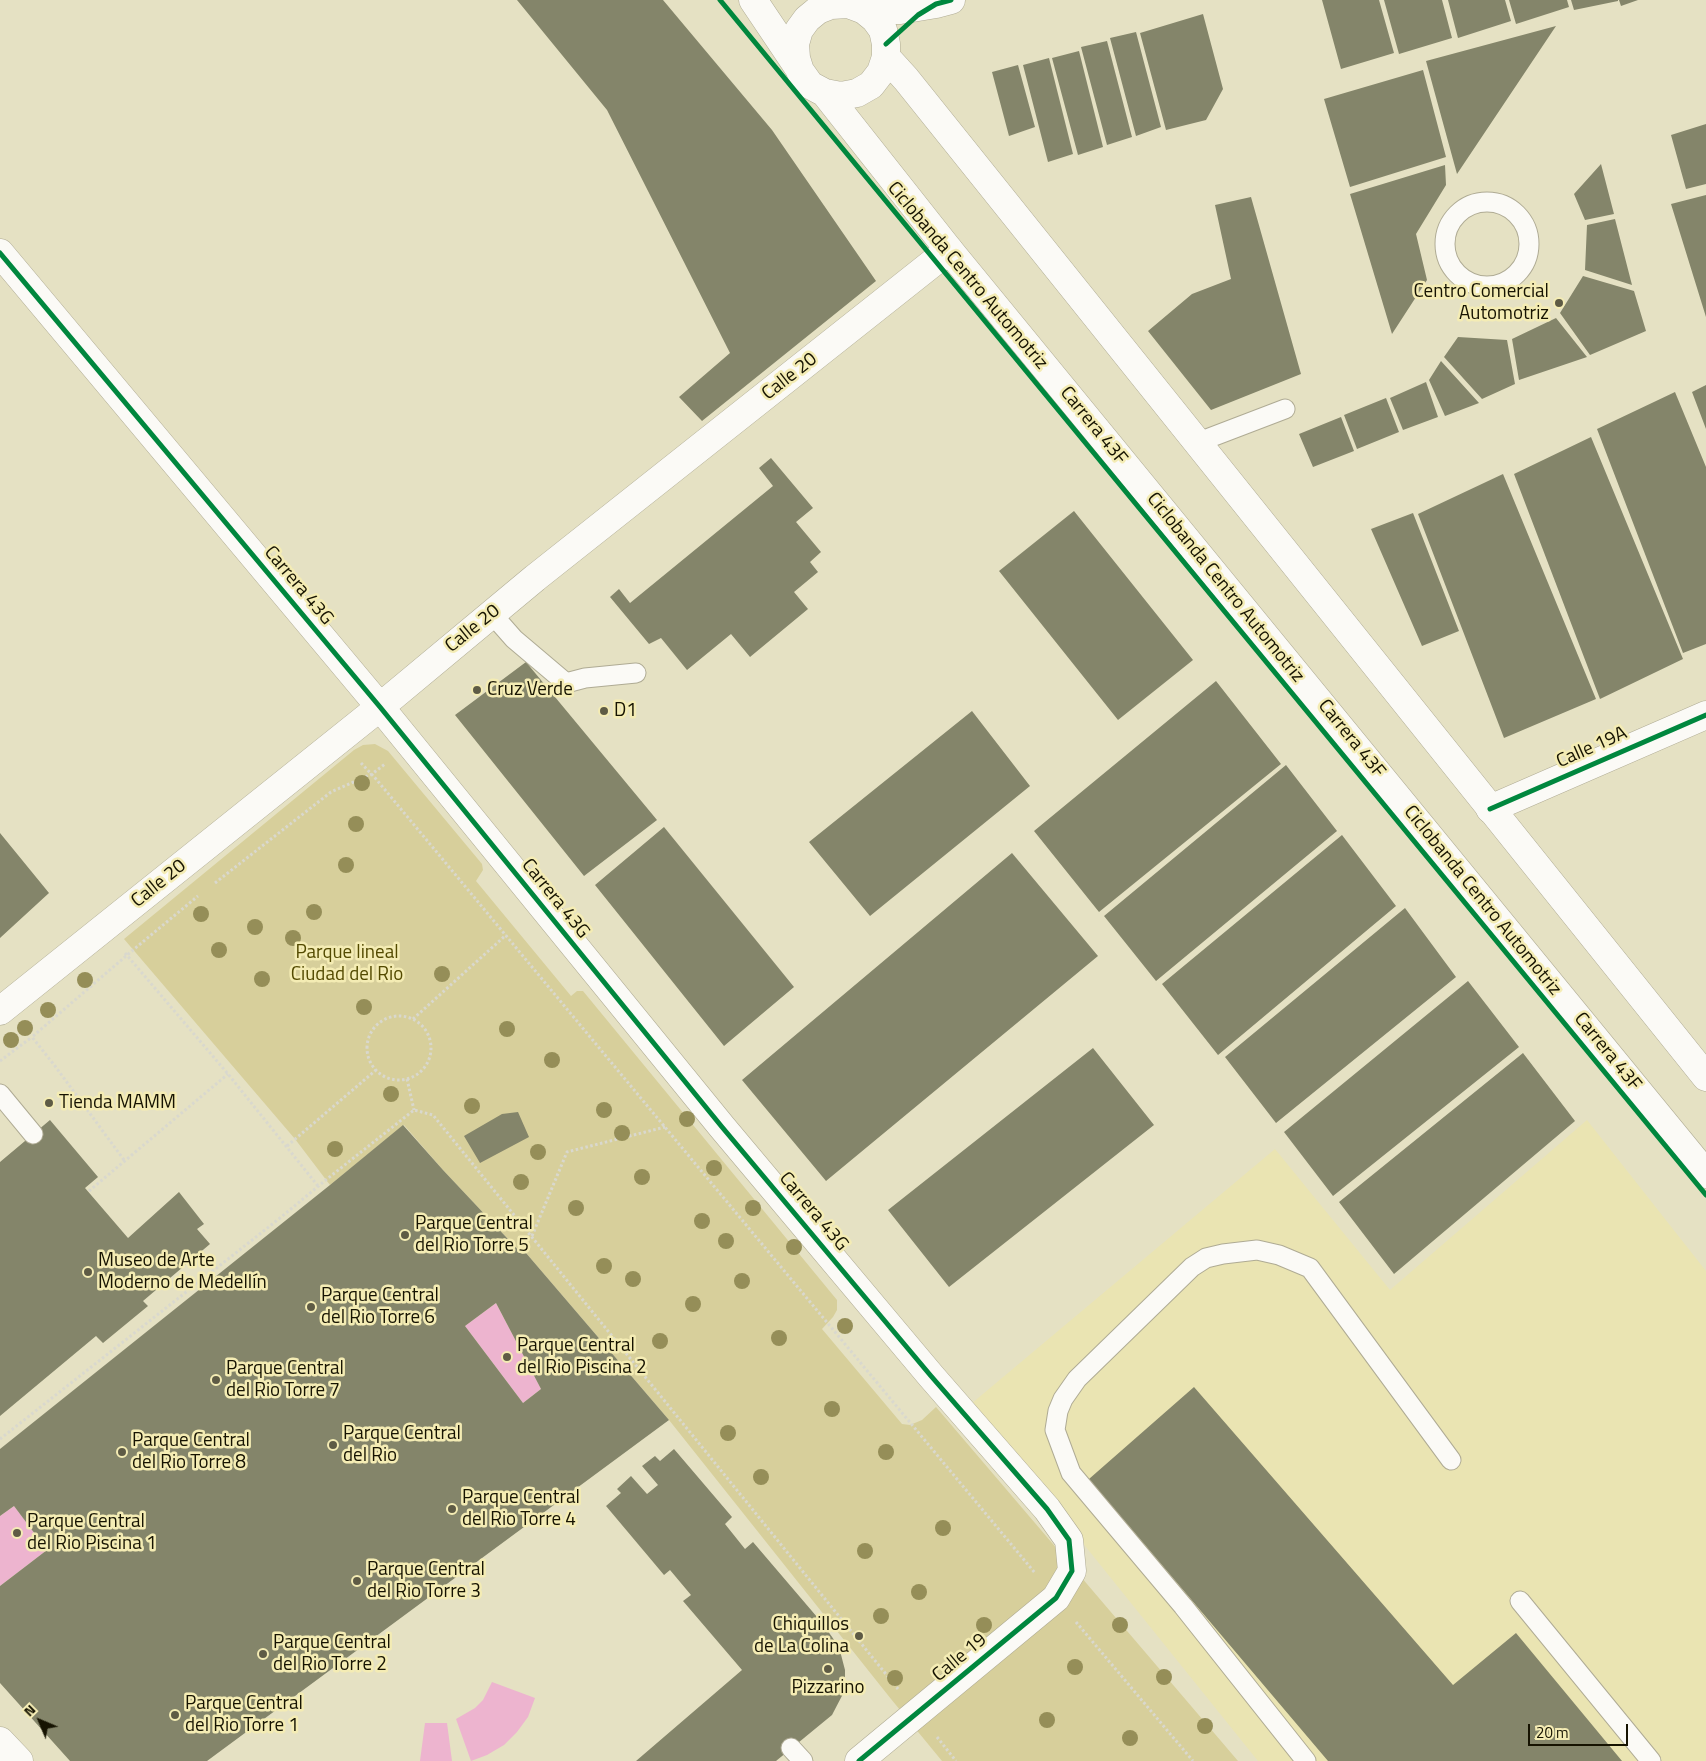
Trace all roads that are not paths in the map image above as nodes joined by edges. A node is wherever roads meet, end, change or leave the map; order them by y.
1 (753, 0) edge
2 (944, 2) edge
3 (826, 3) edge
4 (864, 10) junction
5 (886, 50) junction
6 (800, 72) junction
7 (825, 93) junction
8 (1454, 216) joint
9 (949, 250) junction
10 (0, 253) edge
11 (1286, 409) dead end
12 (1196, 443) junction
13 (492, 614) junction
14 (636, 673) dead end
15 (380, 707) junction
16 (1706, 715) edge
17 (1490, 809) junction
18 (0, 1011) edge
19 (1706, 1078) edge
20 (0, 1094) edge
21 (33, 1134) dead end
22 (1706, 1174) edge
23 (1451, 1460) dead end
24 (1072, 1571) joint
25 (1520, 1601) dead end
26 (0, 1741) edge
27 (19, 1761) edge
28 (859, 1761) edge
29 (1306, 1761) edge
30 (1651, 1761) edge

1 - 6 street
2 - 4 street
2 - 5 street
3 - 4 street
3 - 6 street
4 - 5 street
5 - 7 street
5 - 12 street
6 - 7 street
7 - 9 street, Carrera 43F
8 - 8 lane
9 - 13 street, Calle 20
9 - 22 street, Carrera 43F
10 - 15 street, Carrera 43G
11 - 12 lane
12 - 17 street
13 - 14 lane
13 - 15 street, Calle 20
15 - 18 street, Calle 20
15 - 24 street, Carrera 43G
16 - 17 street, Calle 19A
17 - 19 street
20 - 21 lane
23 - 29 lane
24 - 28 street, Calle 19
25 - 30 lane
26 - 27 street

